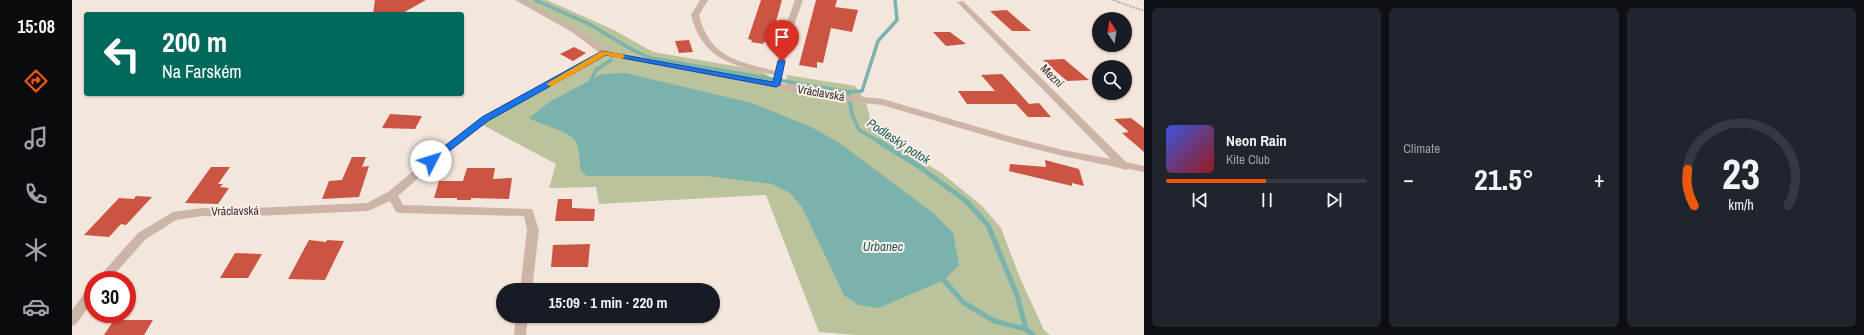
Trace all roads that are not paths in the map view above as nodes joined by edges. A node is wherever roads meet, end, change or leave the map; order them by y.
1 (519, 0) edge
2 (704, 0) edge
3 (799, 0) edge
4 (961, 2) dead end
5 (605, 53) junction
6 (777, 80) junction
7 (1125, 167) junction
8 (1144, 169) edge
9 (392, 194) junction
10 (110, 271) edge
11 (527, 283) edge
12 (84, 303) edge
13 (72, 320) edge
14 (521, 323) edge
15 (520, 335) edge

1 - 5 street
2 - 6 street
3 - 6 street
4 - 7 street, Mezní
5 - 6 street, Vráclavská
5 - 9 street, Vráclavská
6 - 7 street, Vráclavská
7 - 8 street, Vráclavská
9 - 10 street, Vráclavská
9 - 11 street
12 - 13 street
14 - 15 street

